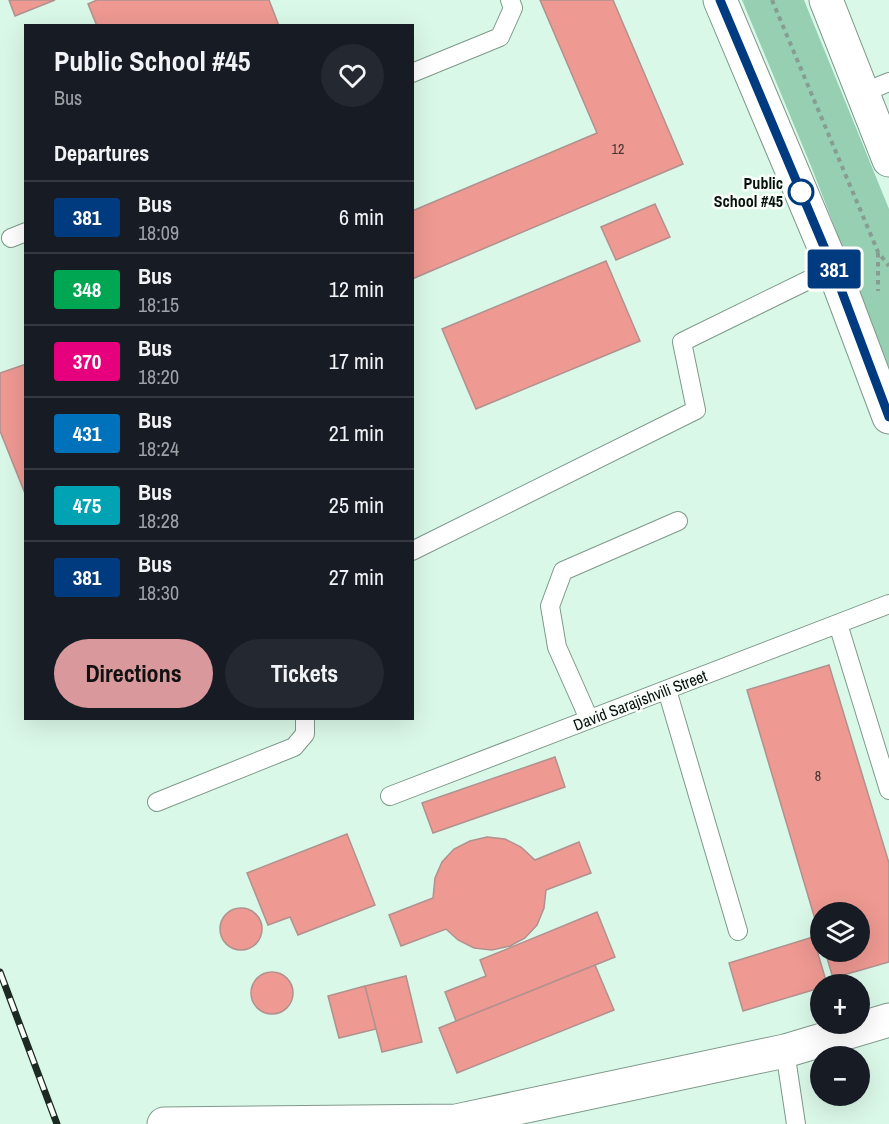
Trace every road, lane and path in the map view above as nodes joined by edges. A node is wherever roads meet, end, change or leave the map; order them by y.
1 (510, 0) edge
2 (720, 0) edge
3 (772, 0) edge
4 (826, 0) edge
5 (414, 72) edge
6 (876, 87) edge
7 (889, 160) edge
8 (889, 266) edge
9 (833, 268) junction
10 (889, 417) edge
11 (678, 521) dead end
12 (414, 550) edge
13 (889, 604) edge
14 (838, 624) junction
15 (667, 690) junction
16 (305, 720) edge
17 (589, 720) junction
18 (889, 790) edge
19 (390, 796) dead end
20 (157, 802) dead end
21 (738, 931) dead end
22 (889, 1020) edge
23 (785, 1051) junction
24 (164, 1124) edge
25 (796, 1124) edge

1 - 5 lane
2 - 9 street
3 - 8 path
4 - 6 street
6 - 7 street
9 - 10 street
9 - 12 lane
11 - 17 lane
13 - 14 lane, David Sarajishvili Street
14 - 15 lane, David Sarajishvili Street
14 - 18 lane
15 - 17 lane, David Sarajishvili Street
15 - 21 lane
16 - 20 lane
17 - 19 lane, David Sarajishvili Street
22 - 23 street
23 - 24 street
23 - 25 lane

